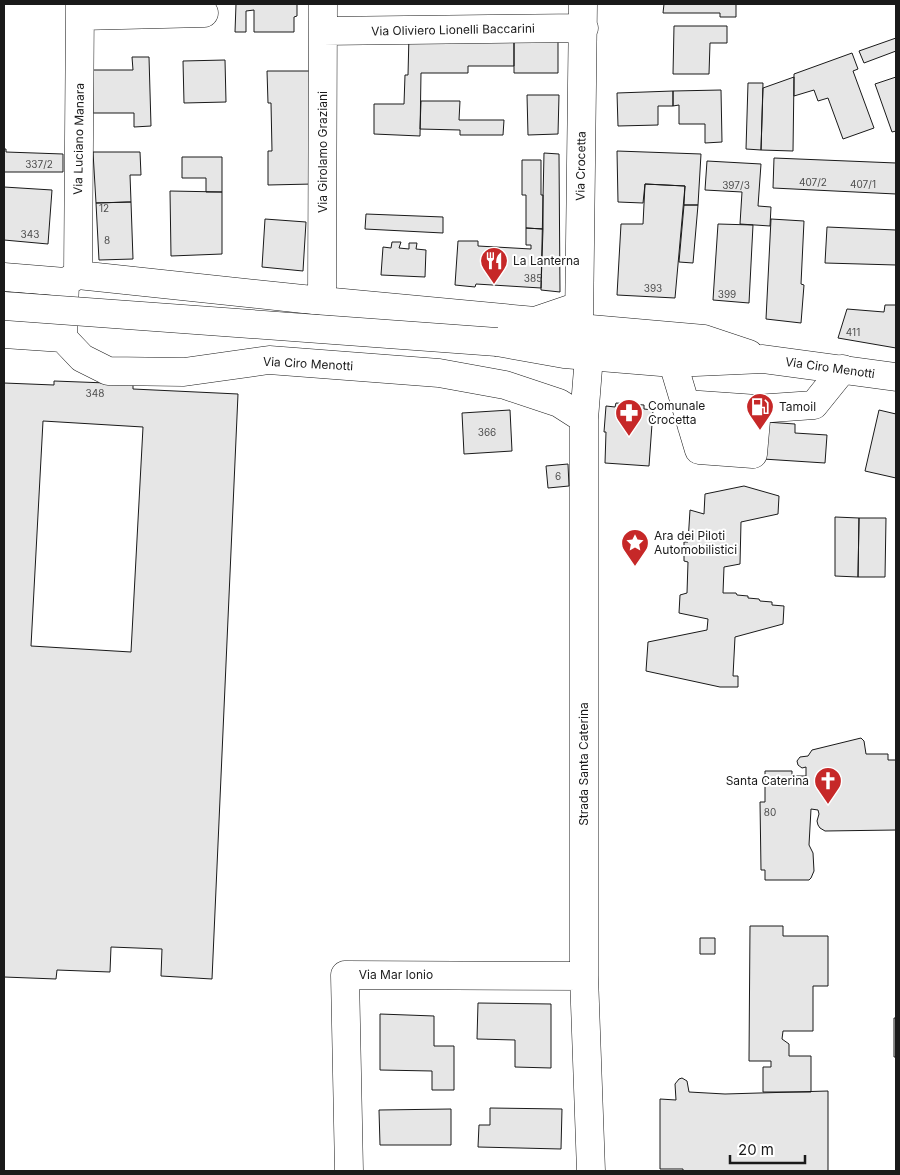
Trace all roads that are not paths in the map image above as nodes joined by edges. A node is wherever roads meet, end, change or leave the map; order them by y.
1 (324, 4) edge
2 (143, 9) edge
3 (80, 10) edge
4 (204, 13) dead end
5 (583, 16) edge
6 (323, 31) junction
7 (4, 277) edge
8 (71, 279) junction
9 (322, 301) junction
10 (4, 306) edge
11 (579, 317) junction
12 (4, 334) edge
13 (63, 338) junction
14 (497, 342) junction
15 (589, 356) junction
16 (763, 359) junction
17 (673, 363) junction
18 (843, 369) junction
19 (896, 377) edge
20 (584, 419) junction
21 (584, 976) junction
22 (349, 1171) edge
23 (591, 1171) edge

1 - 6 street, Via Girolamo Graziani
2 - 3 street
2 - 4 street
3 - 8 street, Via Luciano Manara
5 - 6 street, Via Oliviero Lionelli Baccarini
5 - 11 street, Via Crocetta
6 - 9 street, Via Girolamo Graziani
7 - 8 street, Via Ciro Menotti
8 - 9 street, Via Ciro Menotti
8 - 13 street
9 - 11 street, Via Ciro Menotti
10 - 14 street, Via Ciro Menotti, bridge
11 - 14 street, Via Ciro Menotti
11 - 16 street, Via Ciro Menotti
12 - 13 street
13 - 20 street, Via Ciro Menotti
14 - 15 street, Via Ciro Menotti
15 - 17 street, Via Ciro Menotti
15 - 20 street, Strada Santa Caterina
16 - 17 street, Via Ciro Menotti
16 - 18 street, Via Ciro Menotti
17 - 18 street
18 - 19 street, Via Ciro Menotti
20 - 21 street, Strada Santa Caterina
21 - 22 street, Via Mar Ionio
21 - 23 street, Strada Santa Caterina

